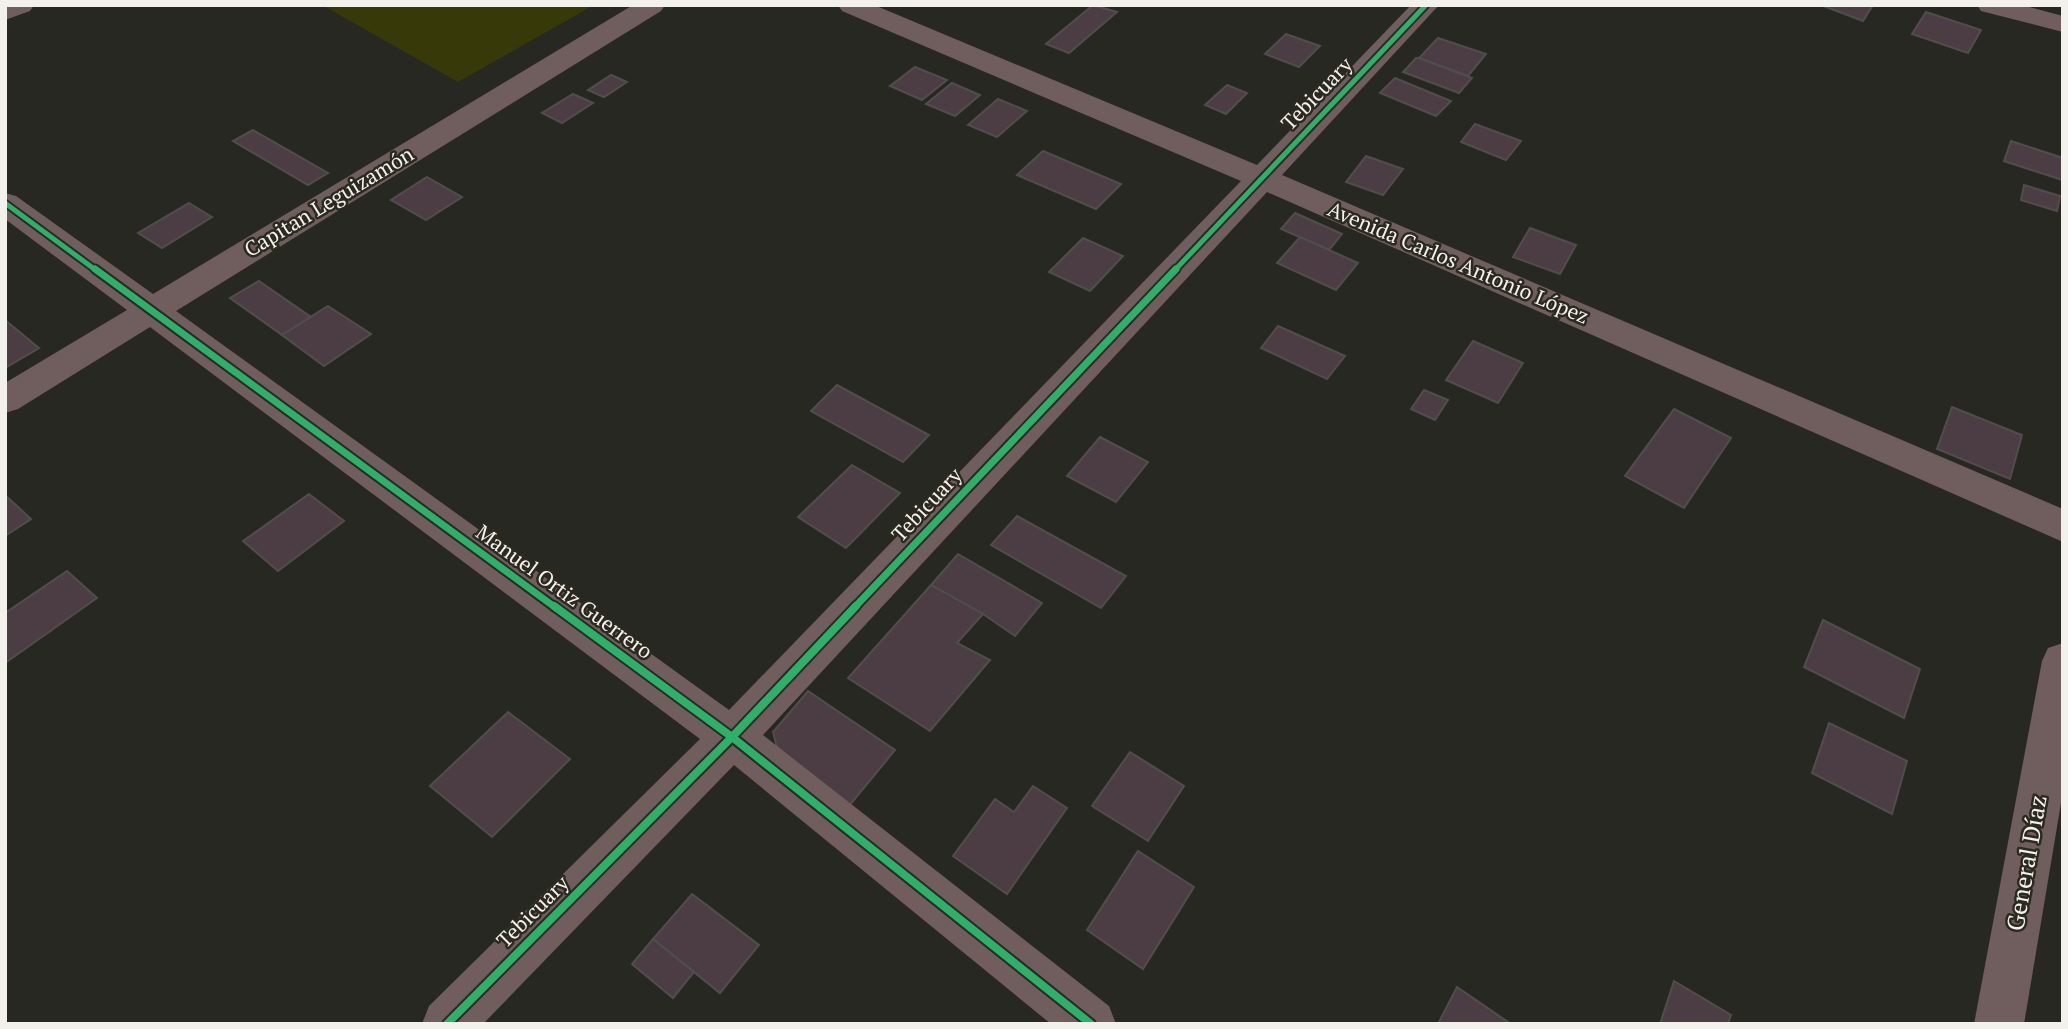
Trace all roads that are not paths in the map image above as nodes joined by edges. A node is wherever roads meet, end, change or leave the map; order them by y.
1 (21, 5) edge
2 (652, 5) edge
3 (851, 5) edge
4 (1426, 5) edge
5 (1990, 5) edge
6 (5, 12) edge
7 (2063, 24) edge
8 (1262, 178) junction
9 (5, 203) edge
10 (151, 311) junction
11 (5, 400) edge
12 (2063, 526) edge
13 (2063, 662) edge
14 (732, 737) junction
15 (447, 1024) edge
16 (1091, 1024) edge
17 (1999, 1024) edge

1 - 6 street
2 - 10 street, Capitan Leguizamón
3 - 8 street, Avenida Carlos Antonio López
4 - 8 street, Tebicuary
5 - 7 street
8 - 12 street, Avenida Carlos Antonio López
8 - 14 street, Tebicuary
9 - 10 street, Manuel Ortiz Guerrero
10 - 11 street, Capitan Leguizamón
10 - 14 street, Manuel Ortiz Guerrero
13 - 17 street, General Díaz
14 - 15 street, Tebicuary
14 - 16 street, Manuel Ortiz Guerrero

